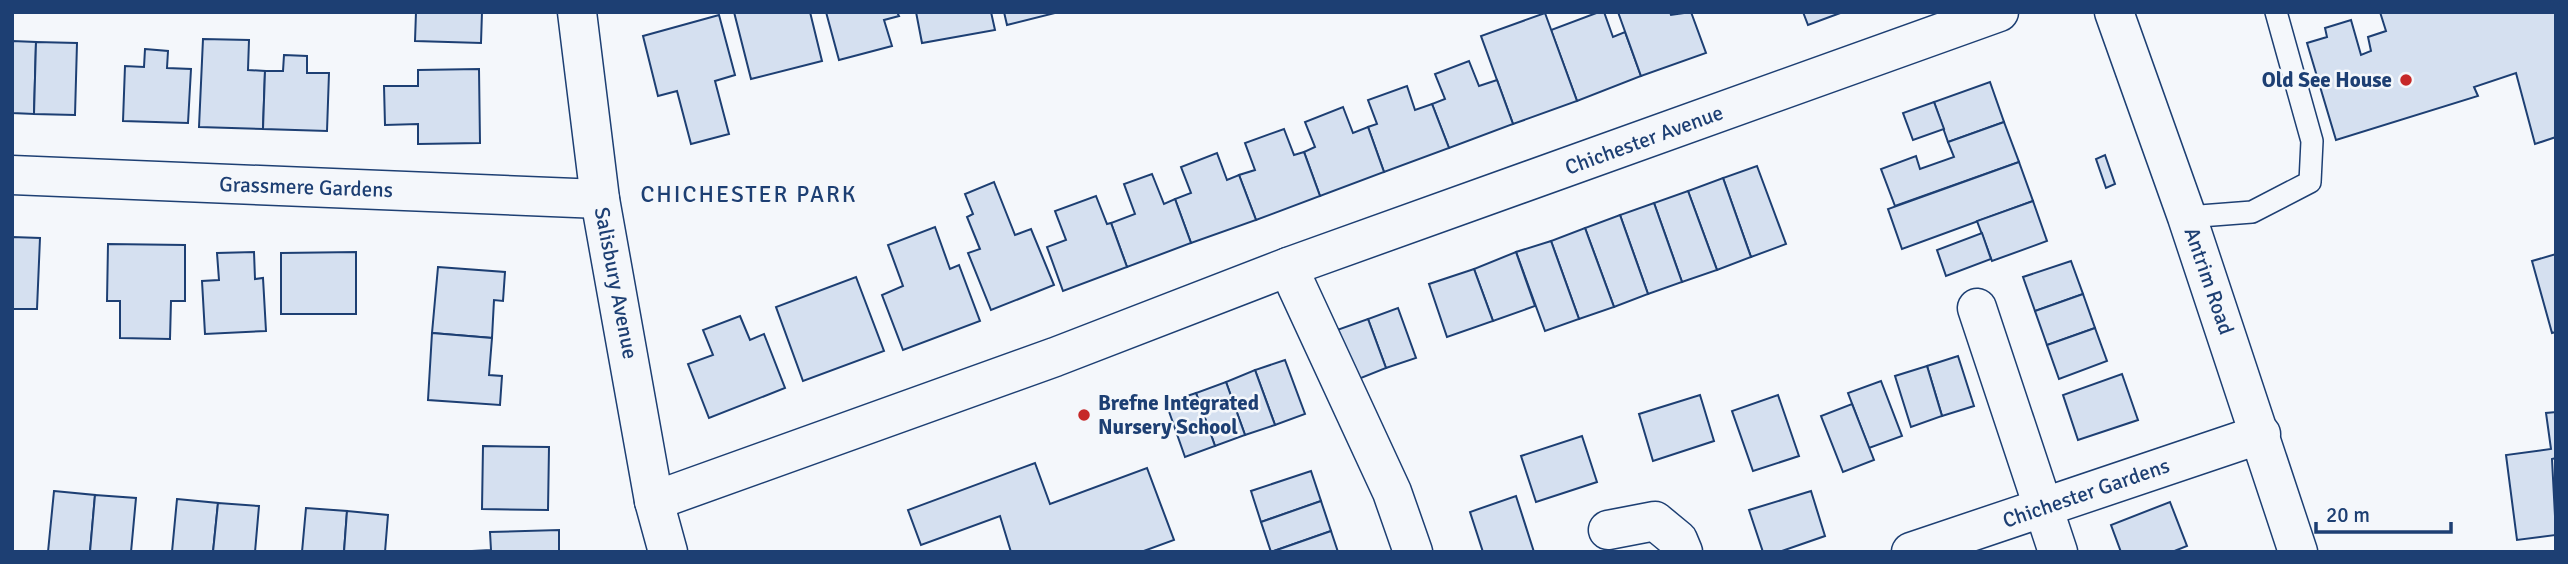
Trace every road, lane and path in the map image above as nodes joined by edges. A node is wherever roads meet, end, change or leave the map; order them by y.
1 (577, 12) edge
2 (1999, 12) edge
3 (2114, 12) edge
4 (2276, 12) edge
5 (12, 175) edge
6 (600, 199) junction
7 (2187, 217) junction
8 (1288, 267) junction
9 (1977, 308) dead end
10 (2260, 433) junction
11 (654, 501) junction
12 (2041, 508) junction
13 (1608, 530) dead end
14 (668, 552) edge
15 (1413, 552) edge
16 (1683, 552) edge
17 (1911, 552) edge
18 (2058, 552) edge
19 (2298, 552) edge

1 - 6 street, Salisbury Avenue
2 - 8 street, Chichester Avenue
3 - 7 street, Antrim Road
4 - 7 lane
5 - 6 street, Grassmere Gardens
6 - 11 street, Salisbury Avenue
7 - 10 street, Antrim Road
8 - 11 street, Chichester Avenue
8 - 15 street
9 - 12 street
10 - 12 street, Chichester Gardens
10 - 19 street, Antrim Road
11 - 14 street, Salisbury Avenue
12 - 17 street, Chichester Gardens
12 - 18 street
13 - 16 street

